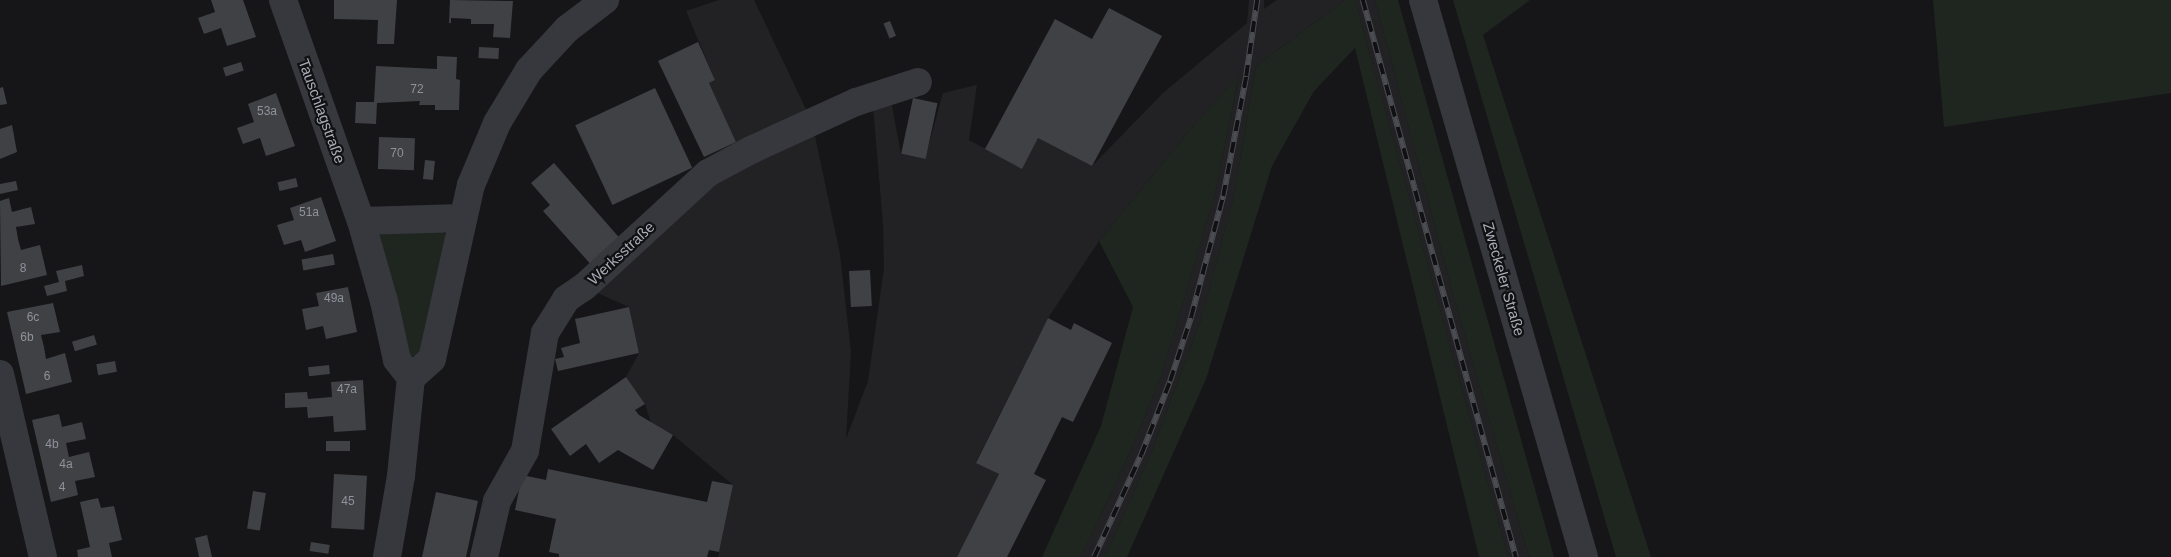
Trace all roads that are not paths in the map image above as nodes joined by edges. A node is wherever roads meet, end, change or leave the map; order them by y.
1 (283, 0) edge
2 (604, 0) edge
3 (1423, 0) edge
4 (918, 82) dead end
5 (462, 218) junction
6 (361, 221) junction
7 (0, 374) edge
8 (411, 378) junction
9 (43, 557) edge
10 (387, 557) edge
11 (484, 557) edge
12 (1584, 557) edge

1 - 6 street, Tauschlagstraße
2 - 5 street
3 - 12 street, Zweckeler Straße
4 - 11 street, Werksstraße
5 - 6 street
5 - 8 street
6 - 8 street, Tauschlagstraße
7 - 9 street
8 - 10 street

